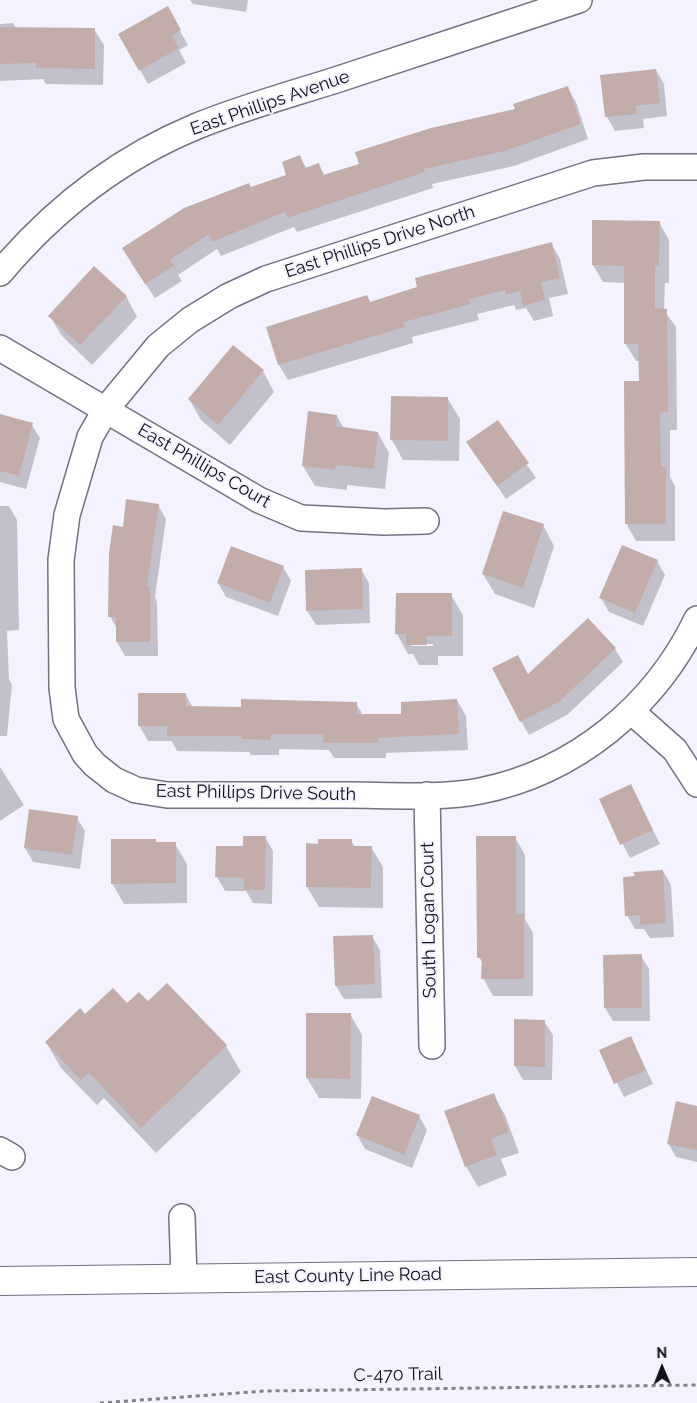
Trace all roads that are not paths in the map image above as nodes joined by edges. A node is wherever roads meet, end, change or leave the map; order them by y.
1 (579, 0) edge
2 (697, 167) edge
3 (0, 273) edge
4 (0, 348) edge
5 (106, 409) junction
6 (426, 520) dead end
7 (697, 619) edge
8 (631, 711) junction
9 (697, 784) edge
10 (427, 795) junction
11 (432, 1046) dead end
12 (182, 1217) dead end
13 (697, 1272) edge
14 (184, 1277) junction
15 (0, 1281) edge

1 - 3 street, East Phillips Avenue
2 - 5 street, East Phillips Drive North
4 - 5 street, East Phillips Court
5 - 6 street, East Phillips Court
5 - 10 street, East Phillips Drive South
7 - 8 street, East Phillips Drive South
8 - 9 street
8 - 10 street, East Phillips Drive South
10 - 11 street, South Logan Court
12 - 14 street
13 - 14 main road, East County Line Road
14 - 15 main road, East County Line Road

